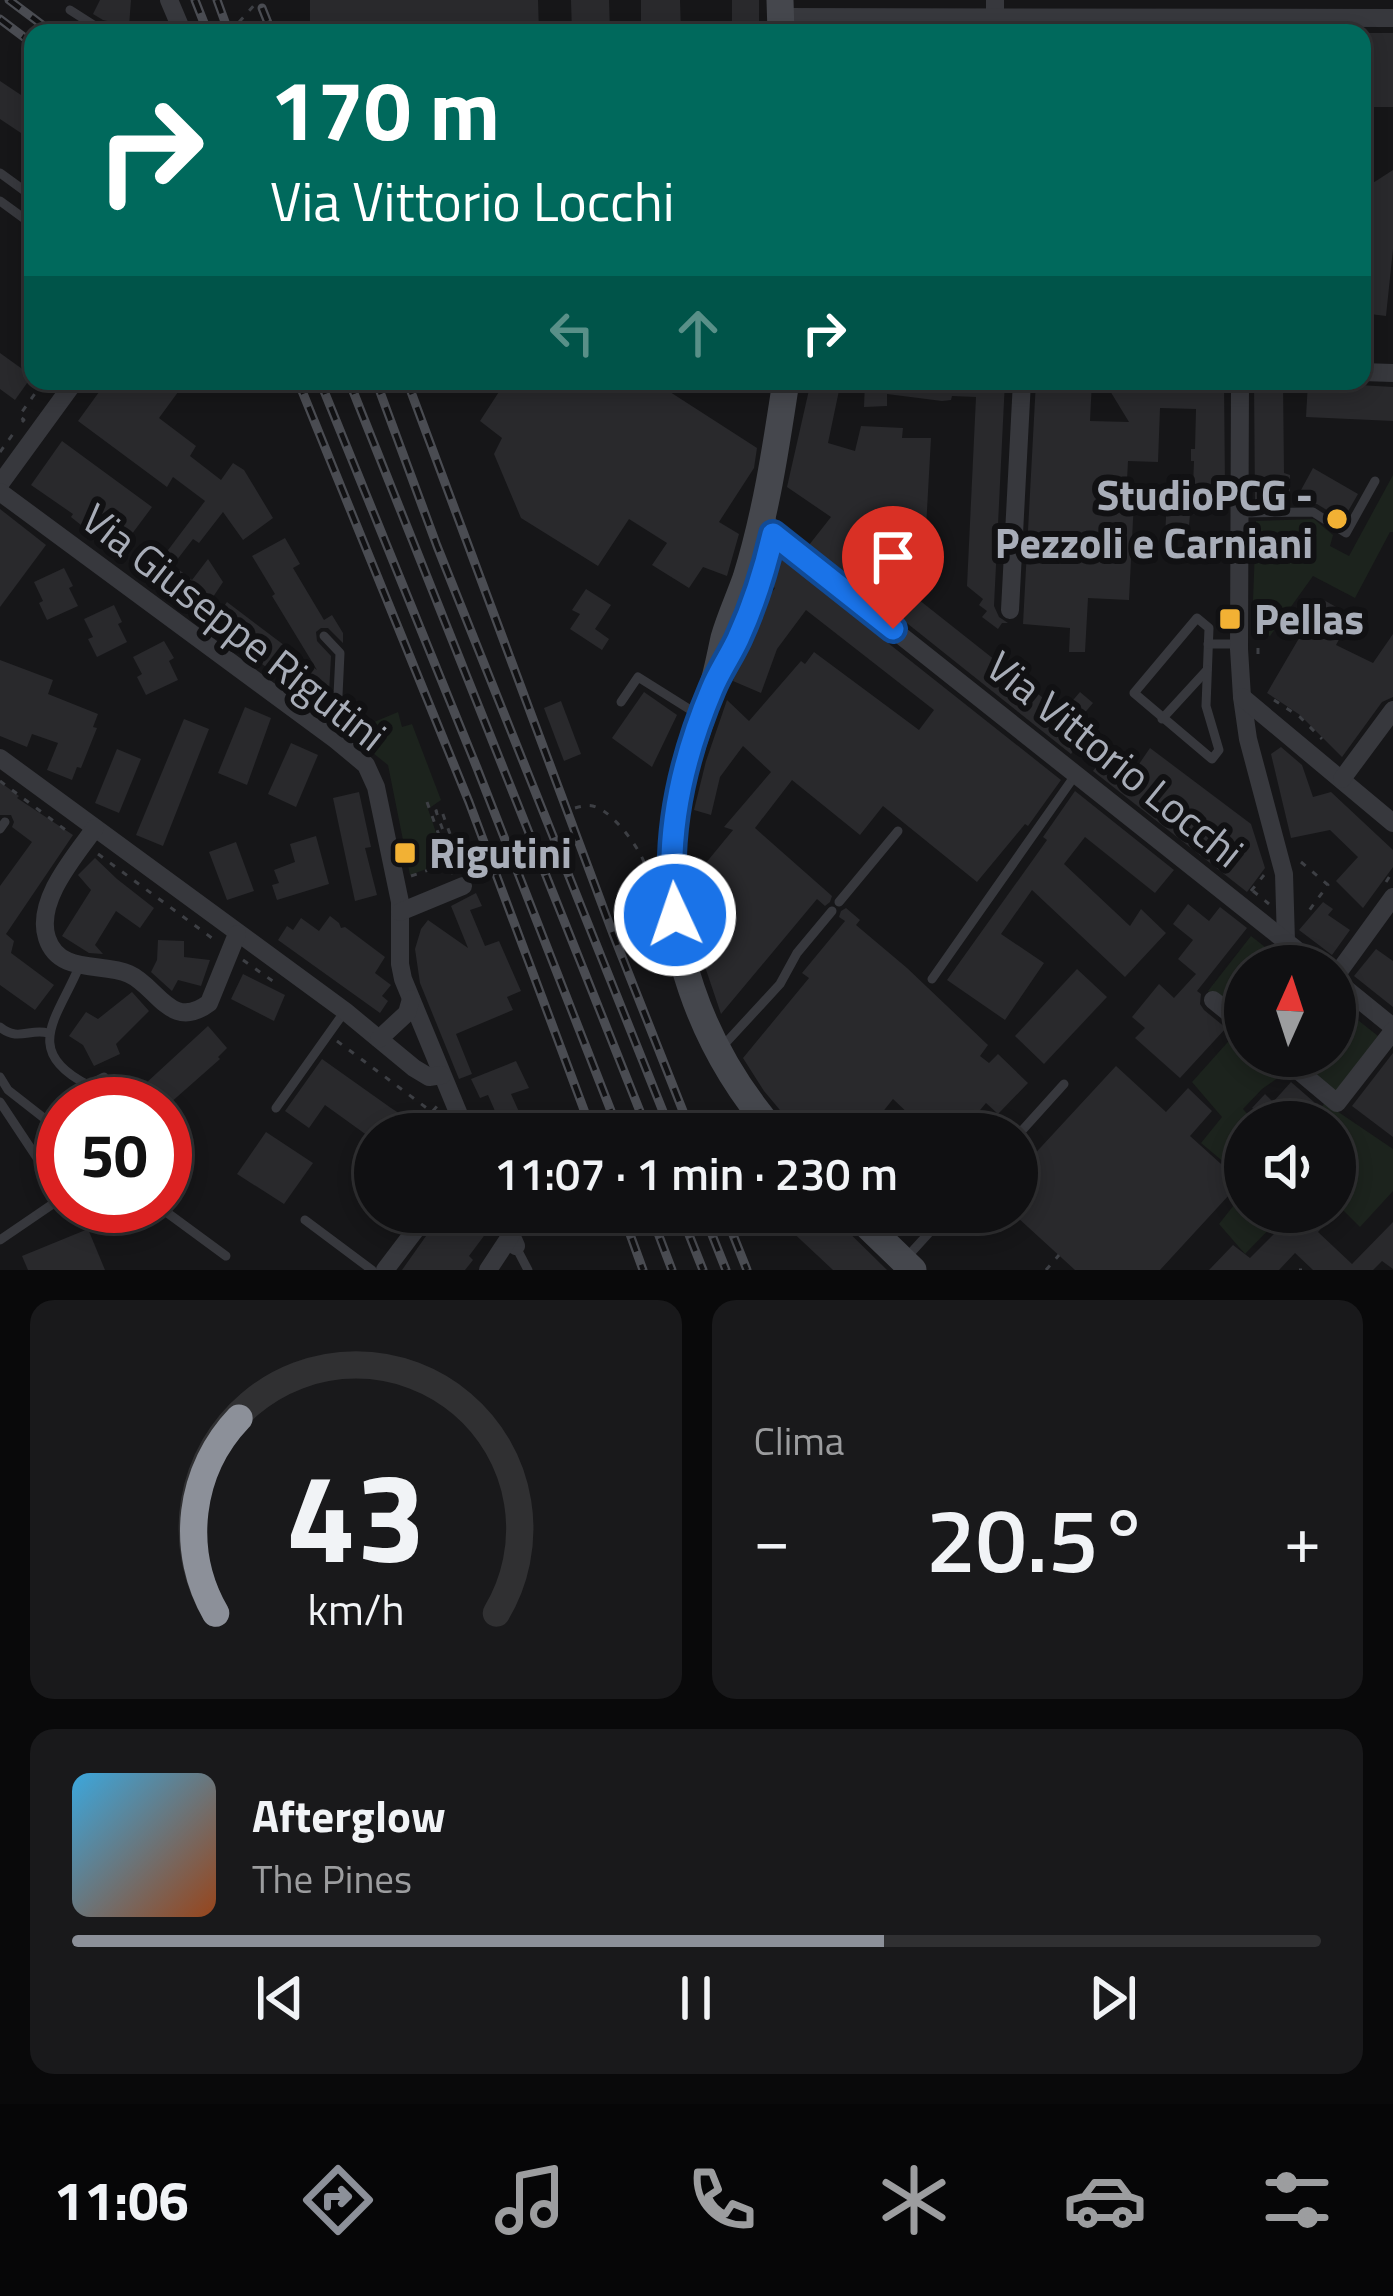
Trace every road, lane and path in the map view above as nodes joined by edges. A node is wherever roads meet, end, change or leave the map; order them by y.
1 (259, 0) edge
2 (70, 10) dead end
3 (781, 17) edge
4 (995, 17) edge
5 (1393, 17) edge
6 (92, 24) edge
7 (237, 24) edge
8 (1078, 24) edge
9 (1268, 24) edge
10 (38, 390) edge
11 (69, 390) edge
12 (785, 390) edge
13 (798, 390) edge
14 (1022, 390) edge
15 (1240, 390) edge
16 (0, 452) edge
17 (1375, 481) dead end
18 (0, 488) edge
19 (1240, 513) junction
20 (768, 523) junction
21 (1010, 610) dead end
22 (1258, 617) dead end
23 (324, 636) dead end
24 (1208, 644) junction
25 (1239, 644) junction
26 (1208, 669) junction
27 (1259, 672) dead end
28 (1242, 697) junction
29 (1273, 699) dead end
30 (621, 702) dead end
31 (1393, 710) edge
32 (702, 716) junction
33 (1162, 719) junction
34 (336, 740) junction
35 (1328, 746) dead end
36 (0, 758) edge
37 (1076, 774) junction
38 (1342, 779) junction
39 (427, 802) dead end
40 (575, 808) dead end
41 (1393, 823) edge
42 (95, 828) junction
43 (898, 831) dead end
44 (1292, 854) dead end
45 (449, 863) junction
46 (409, 877) dead end
47 (671, 879) junction
48 (463, 886) junction
49 (1391, 905) edge
50 (400, 913) junction
51 (237, 934) junction
52 (1291, 934) junction
53 (1300, 945) edge
54 (1356, 951) edge
55 (79, 967) junction
56 (932, 979) dead end
57 (1356, 996) edge
58 (411, 999) junction
59 (1214, 1000) dead end
60 (1224, 1009) edge
61 (345, 1011) junction
62 (0, 1027) edge
63 (1393, 1029) edge
64 (48, 1033) junction
65 (379, 1039) junction
66 (718, 1052) junction
67 (442, 1075) junction
68 (0, 1077) edge
69 (72, 1077) edge
70 (1307, 1077) edge
71 (1064, 1084) dead end
72 (0, 1102) edge
73 (276, 1108) dead end
74 (36, 1112) edge
75 (458, 1113) edge
76 (759, 1113) edge
77 (1038, 1113) edge
78 (5, 1122) edge
79 (36, 1162) edge
80 (36, 1215) edge
81 (305, 1220) dead end
82 (192, 1231) edge
83 (413, 1233) edge
84 (510, 1233) edge
85 (875, 1233) edge
86 (932, 1233) edge
87 (0, 1240) edge
88 (514, 1242) junction
89 (1059, 1255) dead end
90 (226, 1256) dead end
91 (908, 1265) edge
92 (372, 1270) edge
93 (385, 1270) edge
94 (488, 1270) edge
95 (528, 1270) edge
96 (1046, 1270) edge

1 - 7 path, bridge
2 - 6 lane
3 - 4 street
4 - 8 street
5 - 9 street
10 - 16 path
11 - 18 street
12 - 20 main road
13 - 20 main road
14 - 21 street
15 - 19 street
17 - 19 lane
18 - 34 street, Via Giuseppe Rigutini
19 - 25 street
20 - 32 main road
20 - 37 street, Via Vittorio Locchi
22 - 27 path
23 - 34 lane
24 - 25 lane
24 - 26 lane
24 - 33 lane
25 - 28 street
26 - 33 lane
26 - 33 lane
28 - 38 street
28 - 52 street
29 - 35 path
30 - 32 lane
31 - 38 street
32 - 47 main road
34 - 50 street, Via Giuseppe Rigutini
36 - 42 street
37 - 52 street, Via Vittorio Locchi
37 - 56 lane
38 - 41 street
39 - 45 path
40 - 47 path
42 - 51 street
42 - 55 street
43 - 66 lane
44 - 52 path
45 - 46 path
45 - 48 path
47 - 66 main road
48 - 48 path
48 - 50 street
49 - 54 street
50 - 58 street, Via Giuseppe Rigutini
51 - 55 street
51 - 61 street
52 - 53 street, Via Vittorio Locchi
55 - 64 lane
57 - 63 street
58 - 65 street
58 - 67 street, Via Giuseppe Rigutini
59 - 60 street
61 - 65 street
61 - 73 lane
62 - 64 lane
63 - 70 street
64 - 69 lane
65 - 67 street
66 - 76 main road
67 - 75 street, Via Giuseppe Rigutini
68 - 74 lane
71 - 77 lane
72 - 78 lane
78 - 79 lane
80 - 87 lane
81 - 92 lane
82 - 90 lane
83 - 93 street
84 - 88 street
85 - 91 main road
86 - 91 lane
88 - 94 street
88 - 95 lane
89 - 96 path

